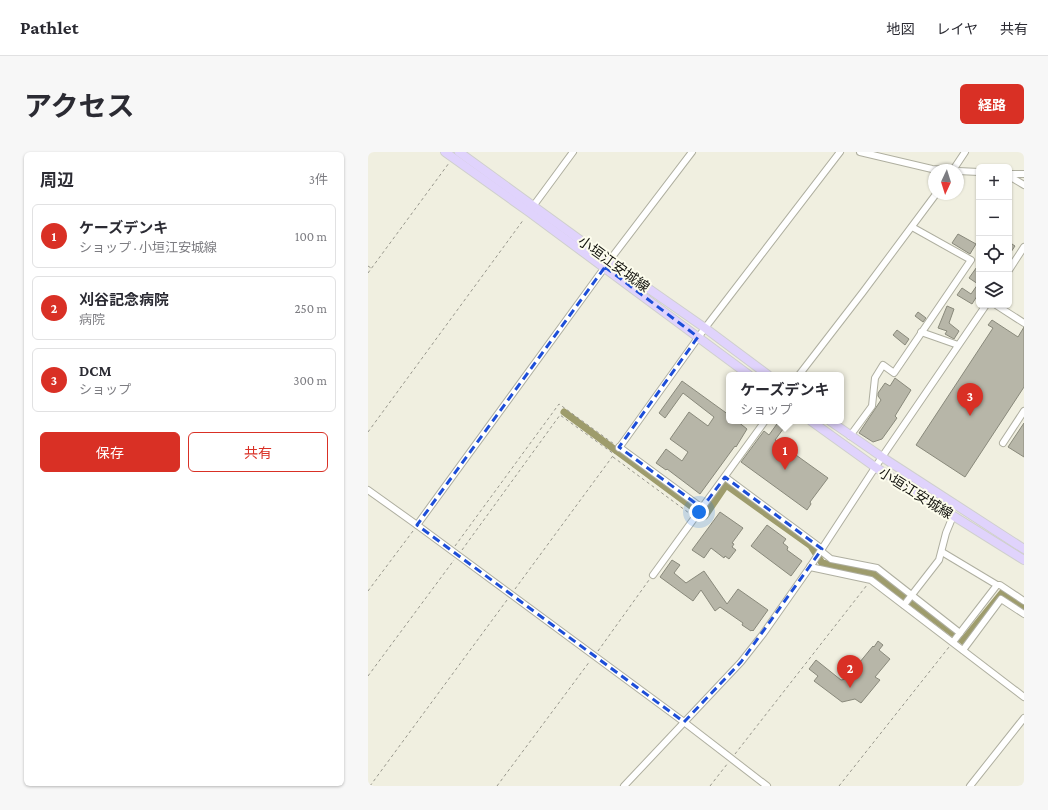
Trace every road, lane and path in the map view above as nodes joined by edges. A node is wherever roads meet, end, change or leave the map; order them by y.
1 (445, 152) edge
2 (573, 152) edge
3 (692, 152) edge
4 (840, 152) edge
5 (860, 152) edge
6 (965, 152) edge
7 (456, 155) edge
8 (957, 164) edge
9 (928, 168) edge
10 (964, 171) edge
11 (976, 172) edge
12 (1024, 174) edge
13 (1012, 175) edge
14 (1012, 177) edge
15 (1024, 185) edge
16 (932, 200) edge
17 (532, 208) junction
18 (912, 227) junction
19 (1024, 247) edge
20 (607, 264) junction
21 (1012, 265) edge
22 (368, 266) edge
23 (372, 268) junction
24 (368, 273) edge
25 (984, 308) edge
26 (1001, 308) edge
27 (1024, 323) edge
28 (705, 328) junction
29 (921, 332) junction
30 (698, 337) junction
31 (958, 345) junction
32 (745, 372) edge
33 (764, 372) edge
34 (801, 372) edge
35 (1024, 411) edge
36 (764, 424) edge
37 (815, 424) edge
38 (834, 424) edge
39 (368, 432) edge
40 (850, 436) junction
41 (1003, 443) dead end
42 (619, 448) junction
43 (612, 457) junction
44 (882, 457) junction
45 (875, 467) junction
46 (725, 477) junction
47 (368, 490) edge
48 (702, 508) junction
49 (953, 516) junction
50 (695, 517) junction
51 (417, 525) junction
52 (1024, 549) edge
53 (821, 550) junction
54 (451, 551) junction
55 (942, 552) junction
56 (458, 556) junction
57 (1024, 560) edge
58 (810, 567) junction
59 (653, 575) joint
60 (871, 580) junction
61 (997, 585) junction
62 (368, 592) edge
63 (511, 595) junction
64 (911, 596) junction
65 (1024, 601) edge
66 (904, 605) junction
67 (1024, 614) edge
68 (960, 634) junction
69 (953, 642) junction
70 (963, 650) junction
71 (594, 656) junction
72 (368, 676) edge
73 (1024, 697) edge
74 (1024, 718) edge
75 (684, 722) junction
76 (731, 759) junction
77 (370, 786) edge
78 (497, 786) edge
79 (624, 786) edge
80 (710, 786) edge
81 (767, 786) edge
82 (839, 786) edge
83 (970, 786) edge

1 - 7 main road, 小垣江安城線
2 - 17 street
3 - 20 street
4 - 28 street
5 - 9 street
6 - 8 street
7 - 17 main road, 小垣江安城線
7 - 23 path
10 - 11 street
12 - 13 street
14 - 15 street
16 - 18 street
17 - 20 main road, 小垣江安城線
17 - 39 path
18 - 29 street
18 - 34 street
19 - 21 street
20 - 28 main road, 小垣江安城線
20 - 30 main road, 小垣江安城線
20 - 51 street
22 - 23 path
23 - 24 path
25 - 31 street
26 - 27 street
28 - 30 street
28 - 33 main road, 小垣江安城線
29 - 31 street
29 - 40 street
30 - 32 main road, 小垣江安城線
30 - 42 street
31 - 44 street
35 - 41 street
36 - 46 street
37 - 45 main road, 小垣江安城線
38 - 40 main road, 小垣江安城線
40 - 44 main road, 小垣江安城線
42 - 48 street
42 - 54 path
43 - 50 path
43 - 56 path
43 - 63 path
44 - 45 street
44 - 52 main road, 小垣江安城線
45 - 49 main road, 小垣江安城線
45 - 53 street
46 - 48 street
46 - 53 street
47 - 51 street
48 - 50 street
49 - 55 street
49 - 57 main road, 小垣江安城線
50 - 59 street
51 - 54 street
51 - 62 path
53 - 58 street
53 - 64 street
54 - 56 street
55 - 61 street
55 - 64 street
56 - 63 street
56 - 72 path
58 - 60 street
58 - 75 street
59 - 71 path
60 - 66 street
60 - 76 path
61 - 65 street
61 - 68 street
63 - 71 street
63 - 77 path
64 - 66 street
64 - 68 street
66 - 69 street
67 - 70 street
68 - 69 street
69 - 70 street
69 - 82 path
70 - 73 street
71 - 75 street
71 - 78 path
74 - 83 street
75 - 76 street
75 - 79 street
76 - 80 path
76 - 81 street

